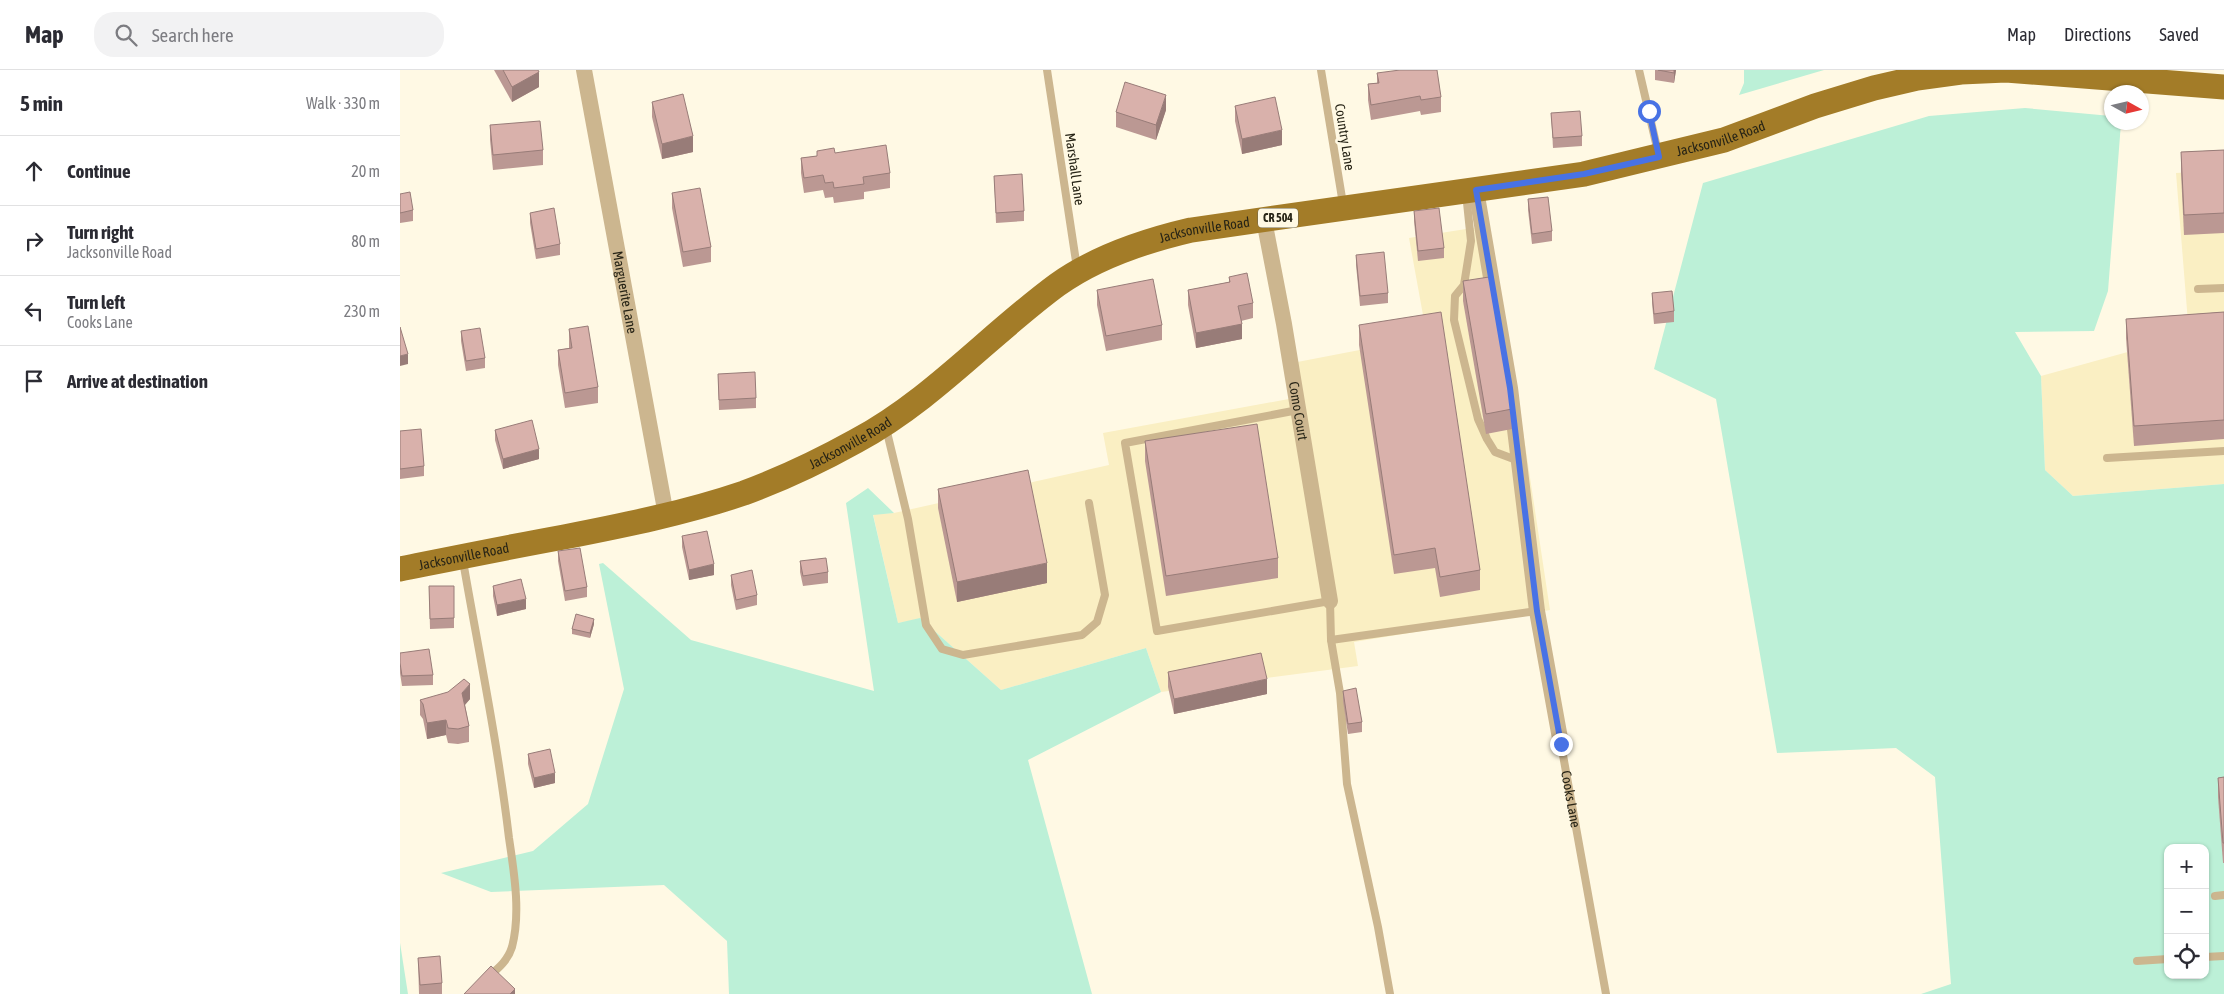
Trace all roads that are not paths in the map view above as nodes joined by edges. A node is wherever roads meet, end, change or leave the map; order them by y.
1 (584, 70) edge
2 (1047, 70) edge
3 (1321, 70) edge
4 (1639, 70) edge
5 (2224, 87) edge
6 (1659, 157) junction
7 (1471, 190) junction
8 (1344, 208) junction
9 (1264, 220) junction
10 (1077, 272) junction
11 (2224, 288) edge
12 (2198, 289) dead end
13 (1298, 410) junction
14 (885, 424) junction
15 (2224, 450) edge
16 (2106, 458) dead end
17 (1520, 461) junction
18 (1089, 504) dead end
19 (666, 515) junction
20 (462, 556) junction
21 (400, 569) edge
22 (1330, 601) junction
23 (1537, 611) junction
24 (1331, 640) junction
25 (1561, 744) joint
26 (2215, 896) dead end
27 (2224, 896) edge
28 (2224, 956) edge
29 (2209, 957) edge
30 (2164, 959) edge
31 (2137, 961) dead end
32 (486, 979) edge
33 (1390, 994) edge
34 (1606, 994) edge

1 - 19 street, Marguerite Lane
2 - 10 lane, Marshall Lane
3 - 8 lane, Country Lane
4 - 6 lane
5 - 6 main road, Jacksonville Road / CR 504
6 - 7 main road, Jacksonville Road / CR 504
7 - 8 main road, Jacksonville Road / CR 504
7 - 17 street, Cooks Lane
7 - 17 lane
8 - 9 main road, Jacksonville Road / CR 504
9 - 10 main road, Jacksonville Road / CR 504
9 - 13 street, Como Court
10 - 14 main road, Jacksonville Road / CR 504
11 - 12 lane
13 - 22 street, Como Court
13 - 22 lane
14 - 18 lane
14 - 19 main road, Jacksonville Road / CR 504
15 - 16 lane
17 - 23 street, Cooks Lane
19 - 20 main road, Jacksonville Road / CR 504
20 - 21 main road, Jacksonville Road / CR 504
20 - 32 lane
22 - 24 lane
23 - 24 lane
23 - 25 street, Cooks Lane
24 - 33 lane
25 - 34 lane, Cooks Lane
26 - 27 lane
28 - 29 lane
30 - 31 lane

